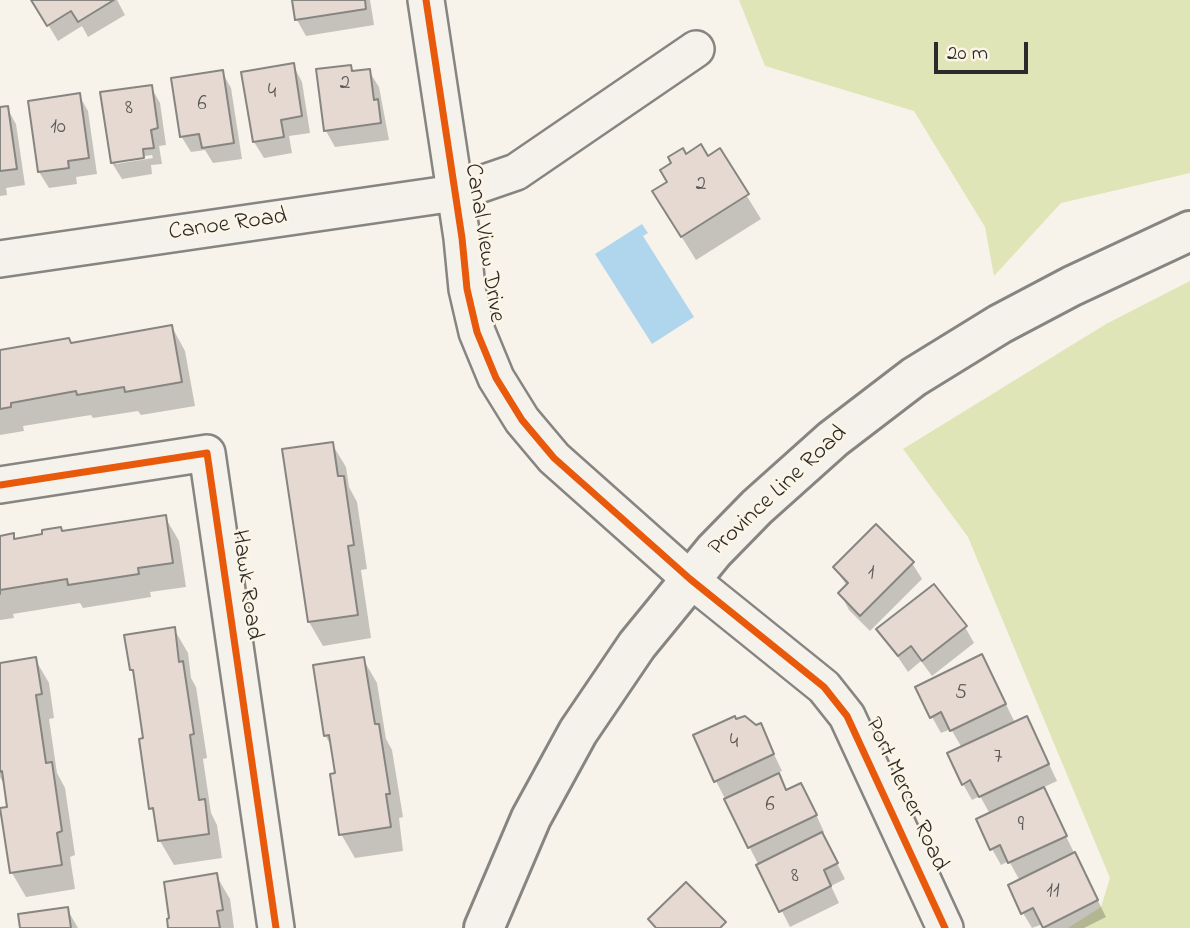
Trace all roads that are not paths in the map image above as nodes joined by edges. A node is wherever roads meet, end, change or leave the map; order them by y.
1 (426, 0) edge
2 (696, 50) dead end
3 (455, 193) junction
4 (1190, 231) edge
5 (0, 259) edge
6 (0, 485) edge
7 (690, 579) junction
8 (933, 924) edge
9 (276, 928) edge
10 (484, 928) edge

1 - 3 street, Canal View Drive
2 - 3 street, Canoe Road
3 - 5 street, Canoe Road
3 - 7 street, Canal View Drive
4 - 7 main road, Province Line Road
6 - 9 street, Hawk Road
7 - 8 street, Port Mercer Road
7 - 10 main road, Province Line Road

